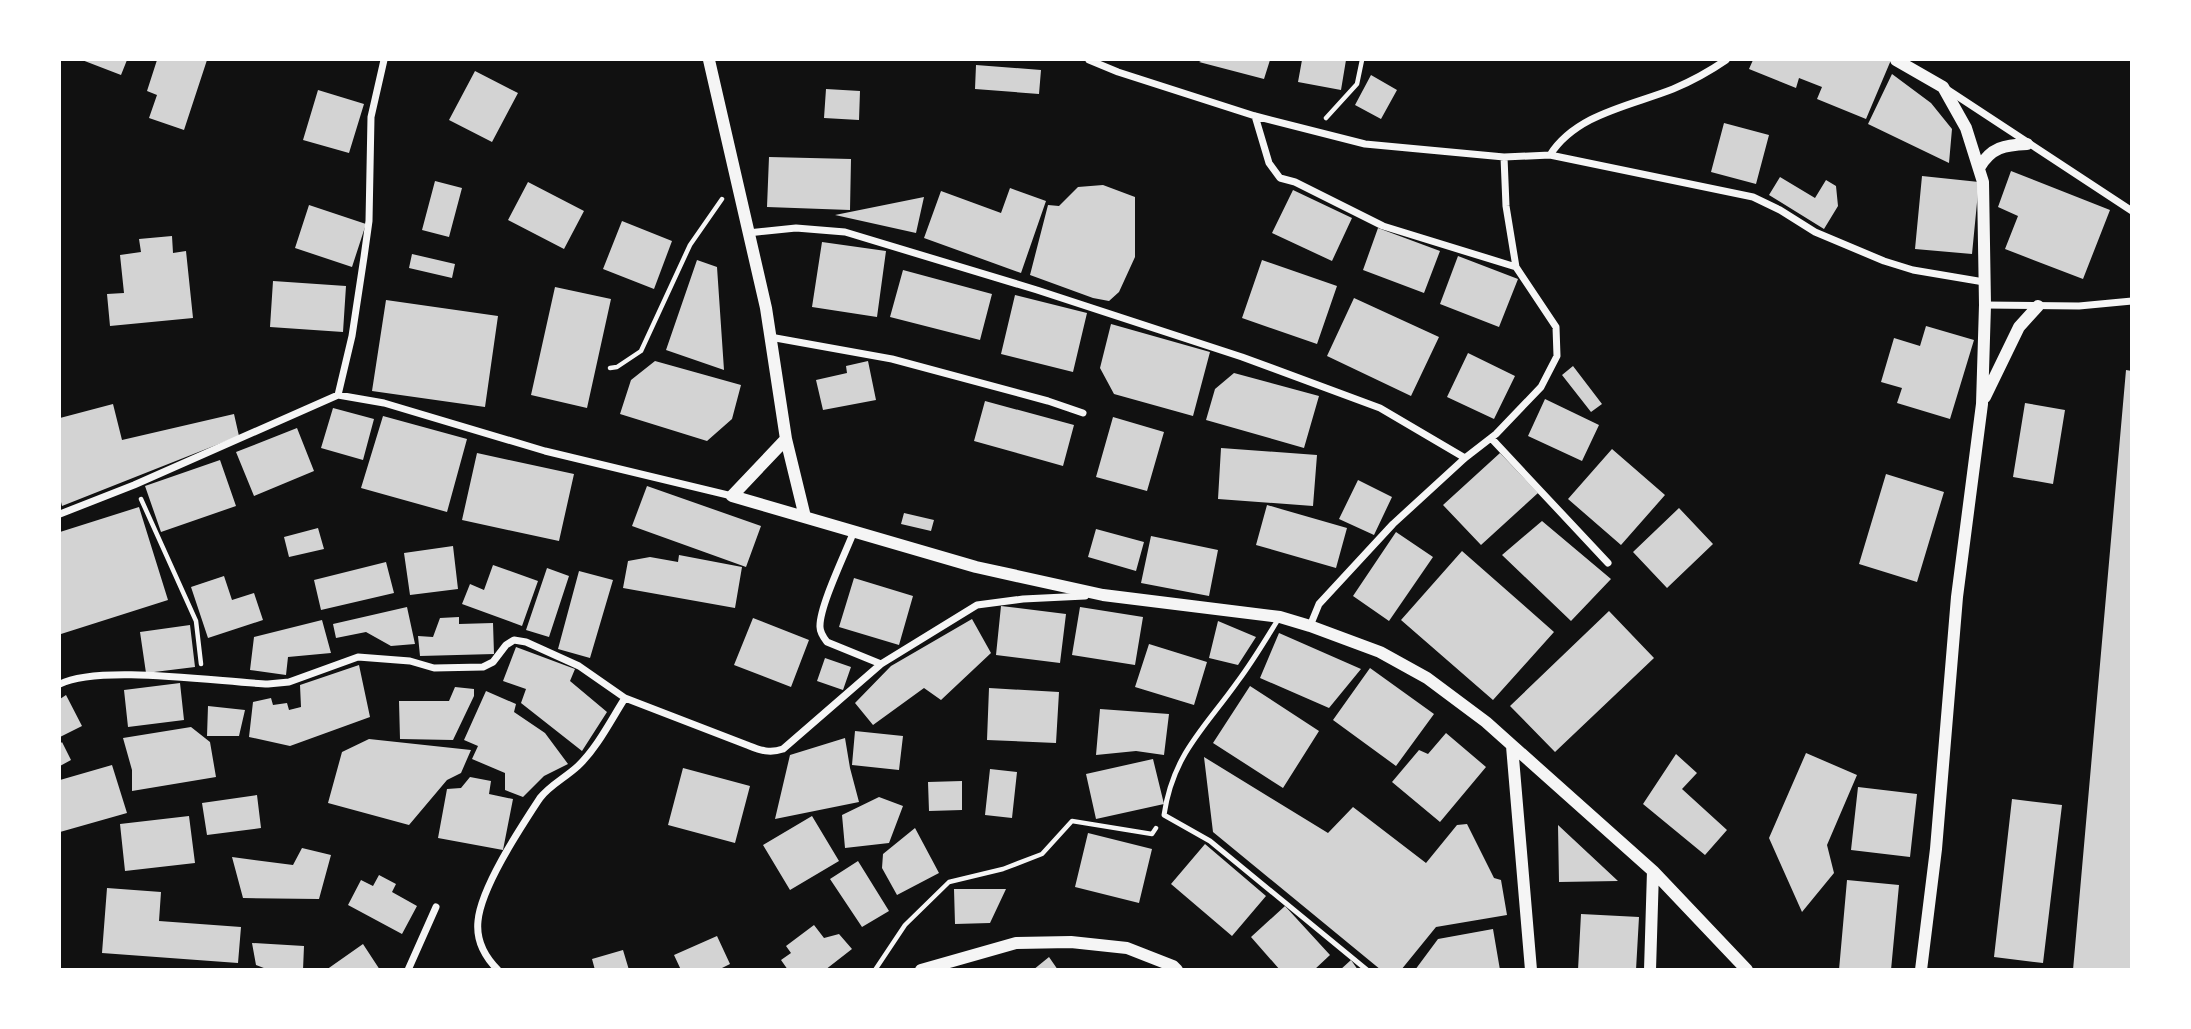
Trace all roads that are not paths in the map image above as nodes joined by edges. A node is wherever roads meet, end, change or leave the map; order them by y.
1 (384, 60) edge
2 (709, 60) edge
3 (1089, 60) edge
4 (1726, 60) edge
5 (1896, 60) edge
6 (1943, 87) junction
7 (1255, 116) junction
8 (2027, 144) junction
9 (1549, 155) junction
10 (1504, 157) junction
11 (1979, 168) junction
12 (2132, 211) edge
13 (748, 233) junction
14 (1516, 267) junction
15 (1984, 282) junction
16 (2132, 302) edge
17 (1985, 306) junction
18 (2038, 306) junction
19 (769, 337) junction
20 (338, 394) junction
21 (1982, 404) junction
22 (1083, 413) dead end
23 (1491, 438) junction
24 (786, 439) junction
25 (1465, 458) junction
26 (732, 496) junction
27 (60, 513) edge
28 (805, 517) junction
29 (855, 530) junction
30 (1608, 563) dead end
31 (1103, 594) junction
32 (1280, 617) junction
33 (1310, 626) junction
34 (881, 664) junction
35 (60, 684) edge
36 (625, 698) junction
37 (1512, 746) junction
38 (1653, 871) junction
39 (436, 907) dead end
40 (408, 970) edge
41 (498, 970) edge
42 (921, 970) edge
43 (1177, 970) edge
44 (1367, 970) edge
45 (1531, 970) edge
46 (1650, 970) edge
47 (1747, 970) edge
48 (1921, 970) edge

1 - 20 street
2 - 13 street
3 - 7 street
4 - 9 street
5 - 6 street
6 - 8 street
6 - 11 street
7 - 10 street
7 - 14 street
8 - 11 street
8 - 12 street
9 - 10 street
9 - 15 street
10 - 14 street
11 - 15 street
13 - 19 street
13 - 25 street
14 - 23 street
15 - 17 street
16 - 18 street
17 - 18 street
17 - 21 street
18 - 21 street
19 - 22 street
19 - 24 street
20 - 26 street
20 - 27 street
21 - 48 street
23 - 25 street
23 - 30 street
24 - 26 street
24 - 28 street
25 - 33 street
26 - 28 street
28 - 29 street
29 - 31 street
29 - 34 street
31 - 32 street
31 - 34 street
32 - 33 street
32 - 44 lane
33 - 37 street
34 - 36 street
35 - 36 street
36 - 41 street
37 - 38 street
37 - 45 street
38 - 46 street
38 - 47 street
39 - 40 street
42 - 43 street

